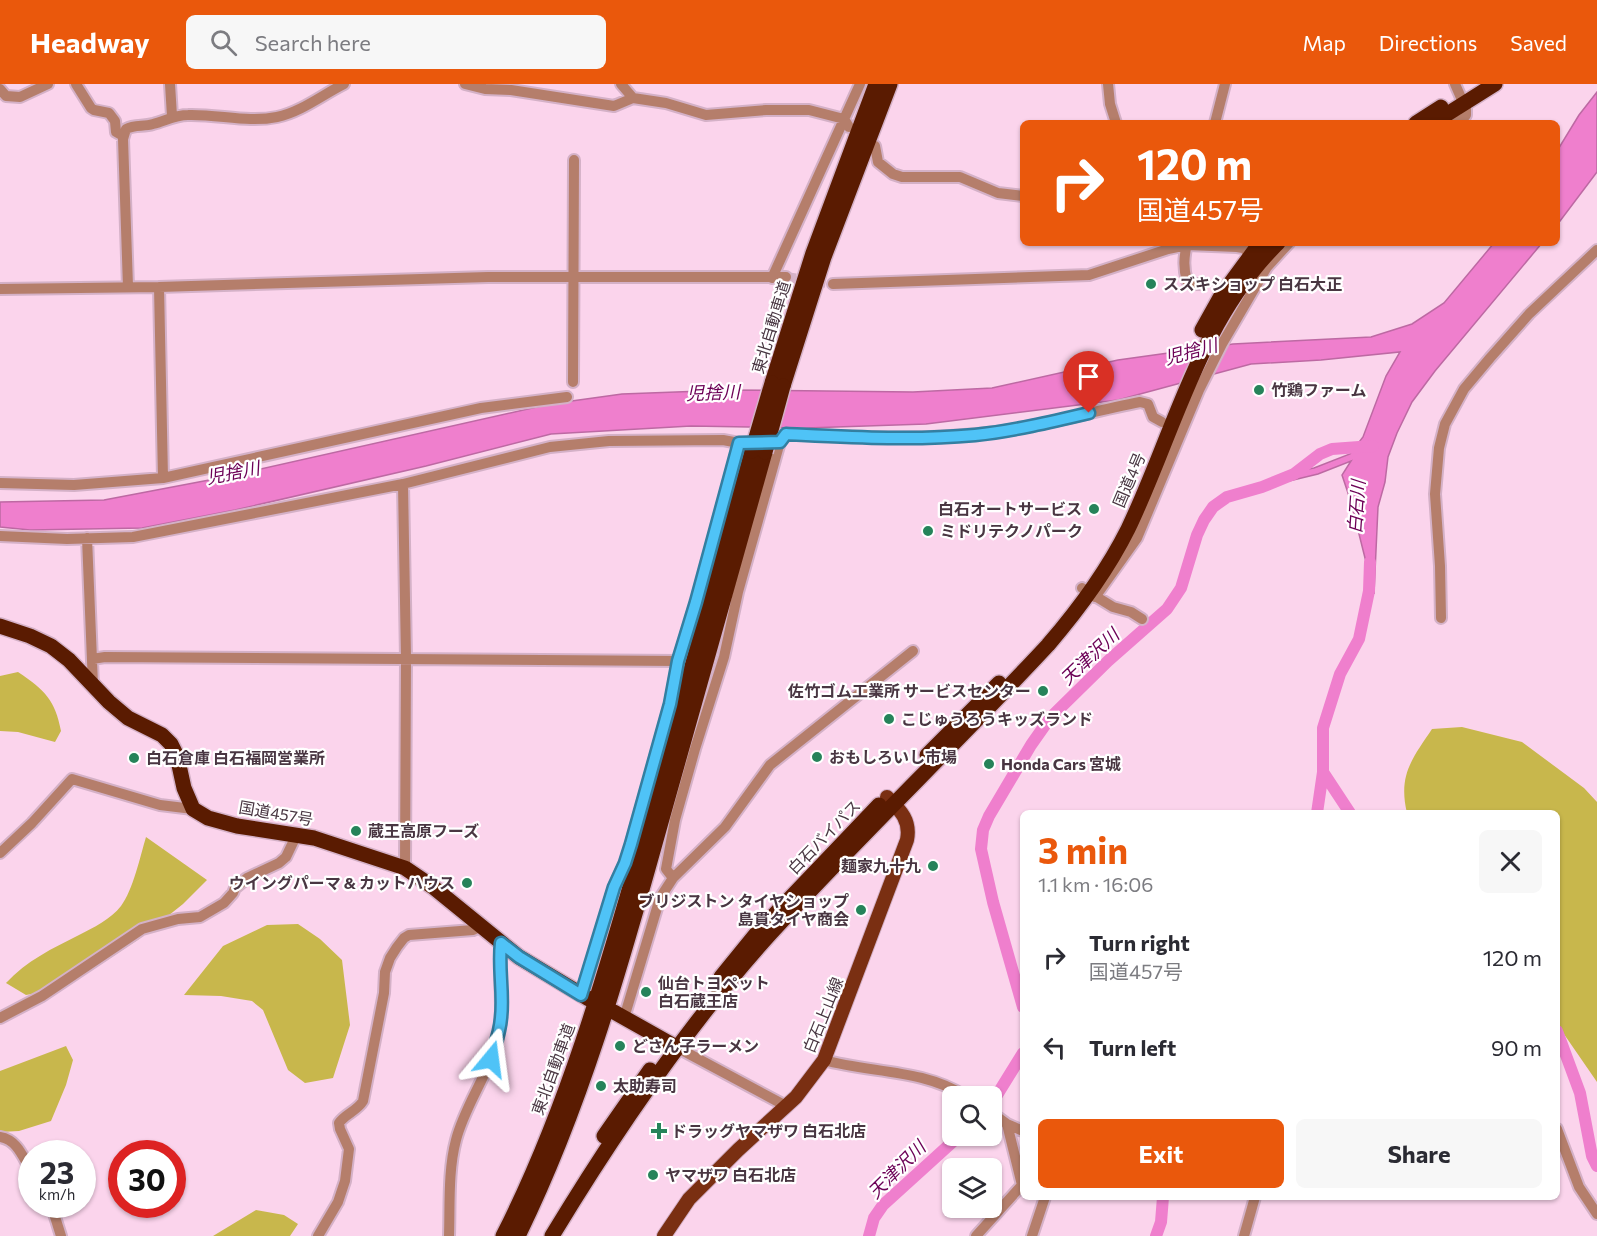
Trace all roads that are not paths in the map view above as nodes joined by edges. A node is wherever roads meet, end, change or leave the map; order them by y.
1 (48, 84) edge
2 (76, 84) edge
3 (170, 84) edge
4 (344, 84) edge
5 (465, 84) edge
6 (621, 84) edge
7 (860, 84) edge
8 (876, 84) edge
9 (890, 84) edge
10 (1108, 84) edge
11 (1225, 84) edge
12 (1475, 84) edge
13 (1495, 84) edge
14 (0, 89) edge
15 (1459, 94) edge
16 (633, 98) junction
17 (172, 116) junction
18 (1115, 120) edge
19 (1216, 120) edge
20 (1420, 120) edge
21 (1436, 120) edge
22 (1460, 120) edge
23 (847, 123) junction
24 (123, 135) junction
25 (875, 146) dead end
26 (574, 160) dead end
27 (1020, 196) edge
28 (1165, 246) edge
29 (1186, 246) edge
30 (1220, 246) edge
31 (1272, 246) edge
32 (1286, 246) edge
33 (1597, 250) edge
34 (1257, 253) edge
35 (573, 277) junction
36 (786, 277) tunnel mouth
37 (772, 278) junction
38 (833, 284) tunnel mouth
39 (1202, 284) dead end
40 (128, 287) junction
41 (159, 287) junction
42 (0, 289) edge
43 (1208, 343) junction
44 (573, 382) dead end
45 (778, 384) junction
46 (567, 397) dead end
47 (1169, 413) junction
48 (780, 442) junction
49 (752, 449) junction
50 (164, 478) junction
51 (0, 483) edge
52 (403, 484) junction
53 (0, 537) edge
54 (87, 538) junction
55 (1089, 593) junction
56 (1441, 618) dead end
57 (1142, 619) dead end
58 (0, 626) edge
59 (913, 651) dead end
60 (406, 658) junction
61 (92, 659) junction
62 (678, 661) junction
63 (93, 686) junction
64 (980, 709) joint
65 (890, 801) junction
66 (193, 809) junction
67 (297, 834) junction
68 (0, 853) edge
69 (405, 868) junction
70 (673, 878) junction
71 (482, 926) junction
72 (501, 943) junction
73 (585, 997) joint
74 (619, 1015) joint
75 (0, 1018) edge
76 (674, 1045) junction
77 (824, 1060) junction
78 (942, 1086) edge
79 (786, 1106) junction
80 (1002, 1120) edge
81 (1007, 1124) junction
82 (1020, 1130) edge
83 (0, 1137) edge
84 (1560, 1137) edge
85 (18, 1147) edge
86 (1020, 1177) edge
87 (1020, 1187) edge
88 (1044, 1200) edge
89 (1254, 1200) edge
90 (1597, 1214) edge
91 (56, 1218) edge
92 (62, 1236) edge
93 (318, 1236) edge
94 (449, 1236) edge
95 (503, 1236) edge
96 (518, 1236) edge
97 (542, 1236) edge
98 (552, 1236) edge
99 (664, 1236) edge
100 (976, 1236) edge
101 (1032, 1236) edge
102 (1244, 1236) edge

1 - 14 street
2 - 24 street
3 - 17 street
4 - 17 street
5 - 16 street
6 - 16 street
7 - 23 street
8 - 45 highway, 東北自動車道
9 - 45 highway, 東北自動車道
10 - 18 street
11 - 19 street
12 - 15 highway
13 - 15 highway
15 - 20 highway
15 - 21 highway
15 - 22 street
16 - 23 street
17 - 24 street
23 - 37 street
24 - 40 street
25 - 27 street
26 - 35 street
28 - 38 street
29 - 39 street
30 - 34 street
31 - 34 highway, 国道4号
32 - 43 street
33 - 56 street
34 - 43 highway, 国道4号
35 - 37 street
35 - 41 street
35 - 44 street
36 - 37 street
40 - 41 street
40 - 42 street
41 - 50 street
43 - 47 highway, 国道4号
43 - 55 street
45 - 49 highway, 東北自動車道, bridge
46 - 50 street
47 - 48 street
47 - 55 highway, 国道4号
48 - 49 street
48 - 70 street
49 - 52 street
49 - 62 street
49 - 95 highway, 東北自動車道
49 - 96 highway, 東北自動車道
50 - 51 street
52 - 54 street
52 - 60 street
53 - 54 street
54 - 61 street
55 - 57 street
55 - 64 highway, 国道4号
58 - 63 highway
59 - 70 street
60 - 61 street
60 - 62 street
60 - 69 street
61 - 63 street
62 - 73 street
63 - 66 highway
64 - 65 highway, 白石バイパス
65 - 76 highway, 白石バイパス
65 - 77 main road, 白石上山線
66 - 67 highway, 国道457号
66 - 68 street
67 - 69 highway, 国道457号
67 - 75 street
69 - 71 highway, 国道457号
70 - 74 street
71 - 72 highway, 国道457号
71 - 93 street
72 - 73 highway, 国道457号
72 - 94 street
74 - 76 highway
76 - 79 street
76 - 97 highway, 白石バイパス
76 - 98 highway, 白石バイパス
77 - 78 street
77 - 79 main road, 白石上山線
79 - 99 main road, 白石上山線
80 - 81 street
81 - 82 street
81 - 86 street
83 - 85 street
84 - 90 street
87 - 100 street
88 - 101 street
89 - 102 street
91 - 92 street

